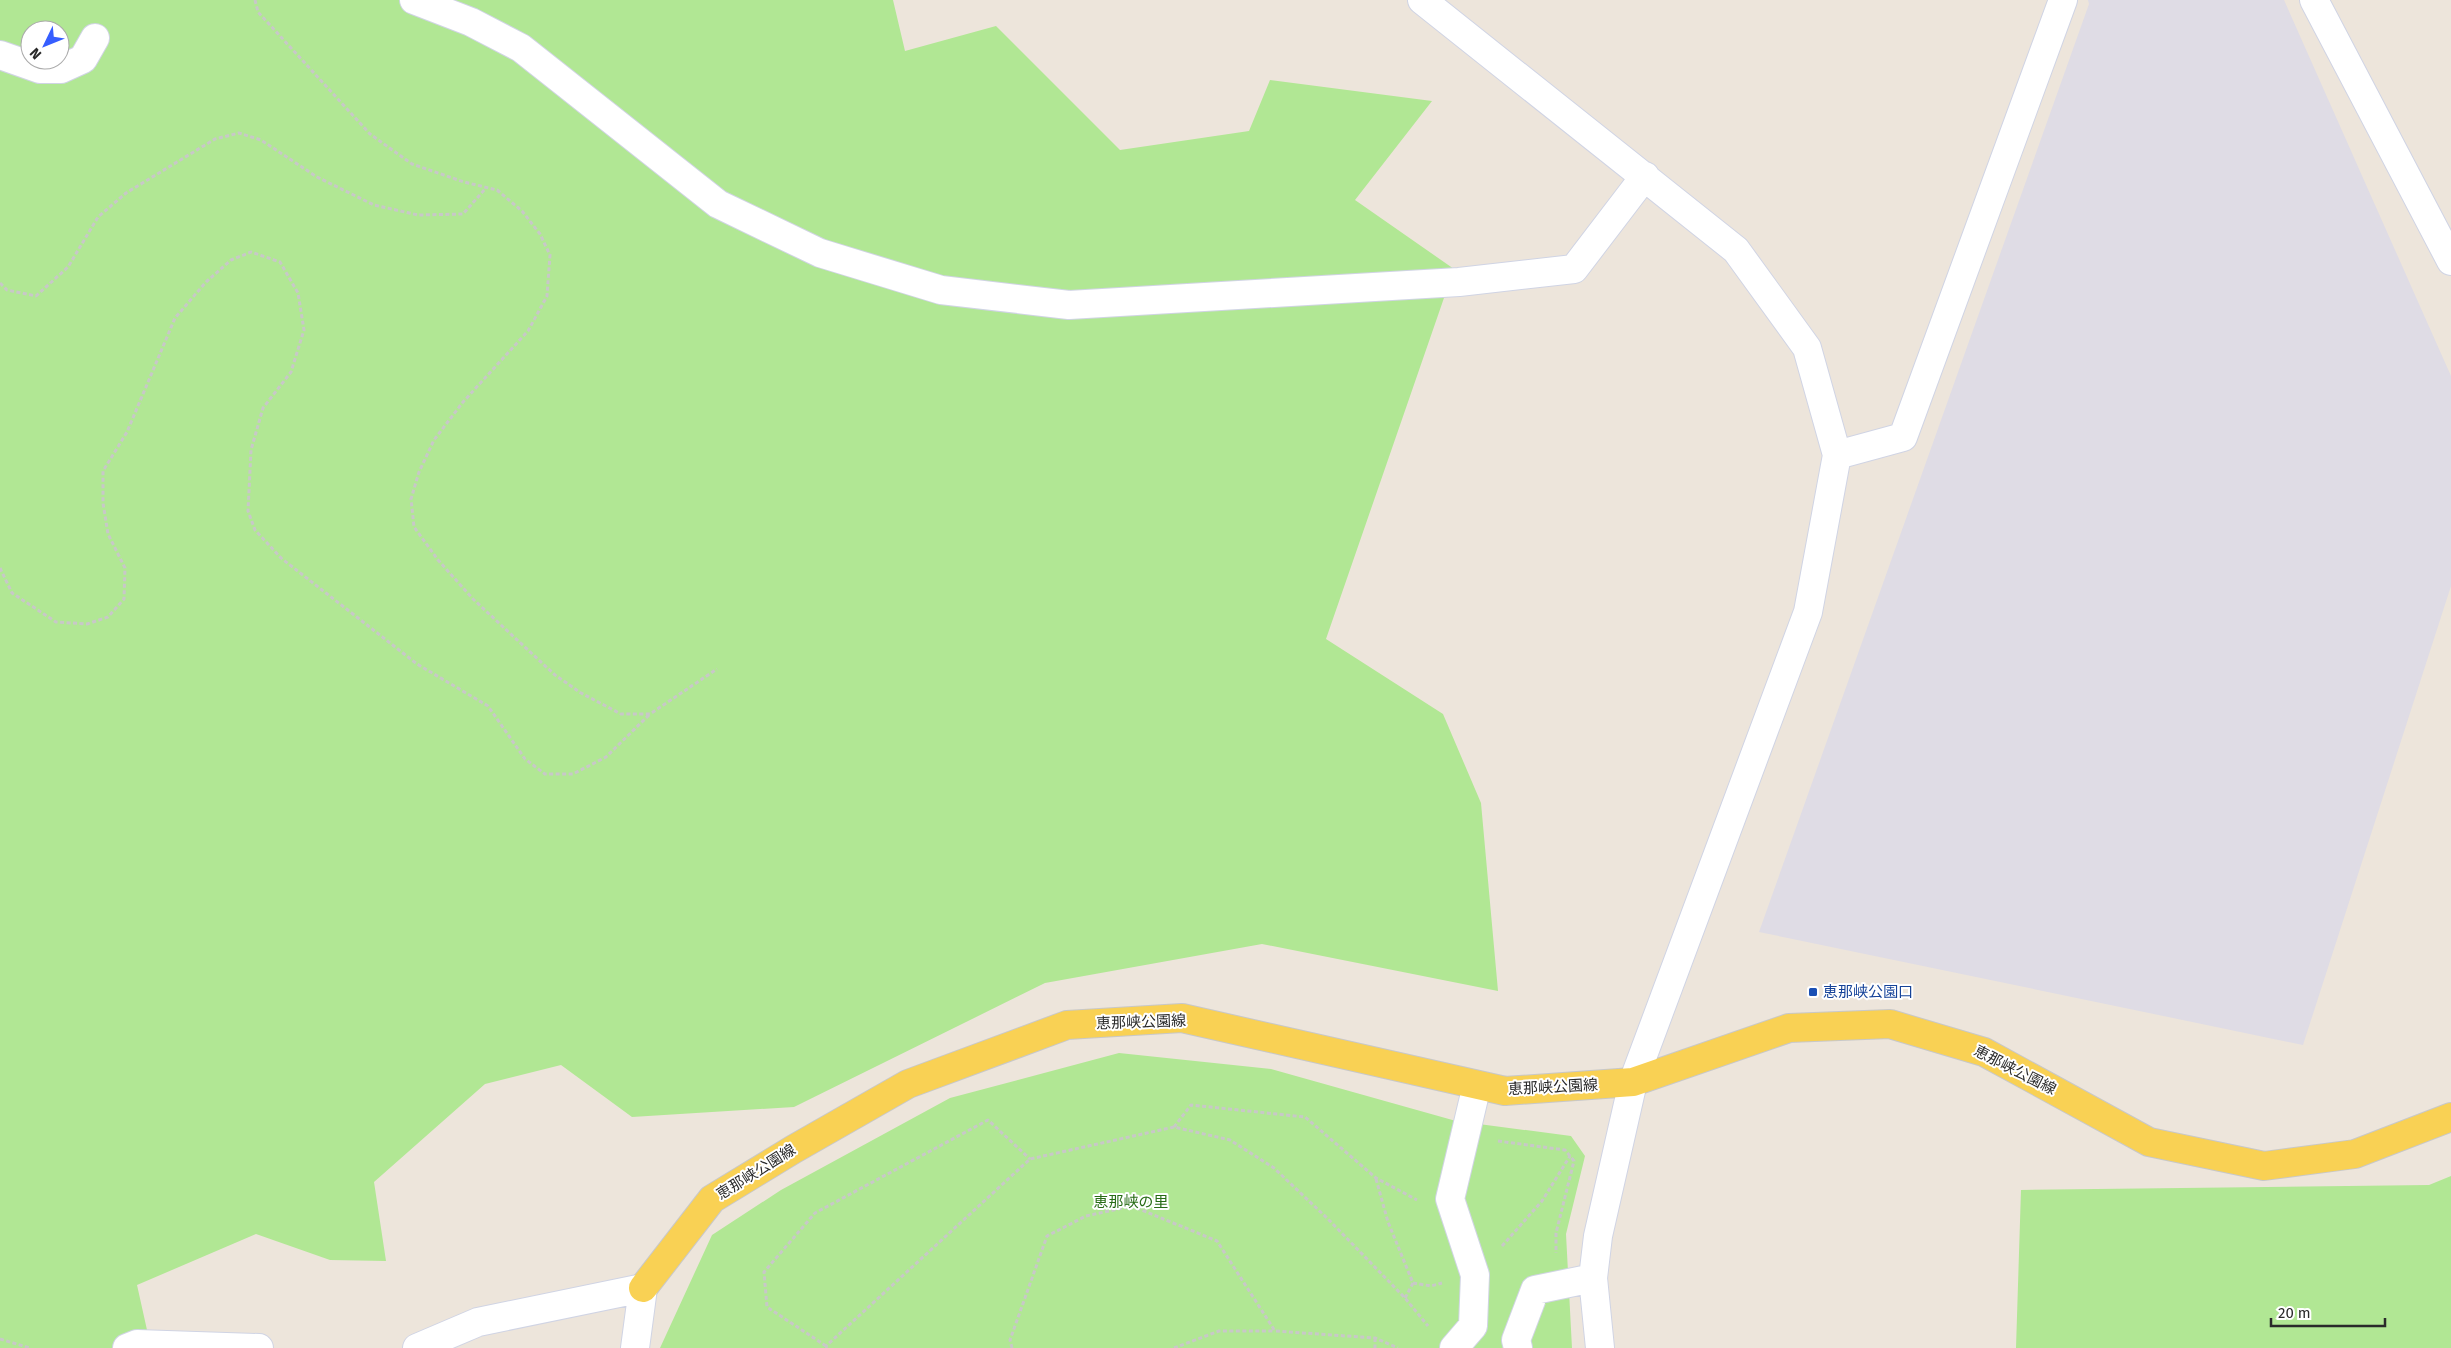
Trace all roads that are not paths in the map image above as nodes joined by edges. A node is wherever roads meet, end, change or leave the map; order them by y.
1 (414, 0) edge
2 (1422, 0) edge
3 (2063, 0) edge
4 (2314, 0) edge
5 (95, 38) dead end
6 (0, 55) edge
7 (1645, 176) junction
8 (2451, 261) edge
9 (1836, 455) junction
10 (1633, 1082) junction
11 (1477, 1085) junction
12 (2451, 1117) edge
13 (1594, 1278) junction
14 (643, 1288) junction
15 (1444, 1341) edge
16 (127, 1348) edge
17 (259, 1348) edge
18 (418, 1348) edge
19 (635, 1348) edge
20 (1518, 1348) edge
21 (1600, 1348) edge

1 - 7 street
2 - 7 street
3 - 9 street
4 - 8 street
5 - 6 street
7 - 9 street
9 - 10 street
10 - 11 main road, 恵那峡公園線
10 - 12 main road, 恵那峡公園線
10 - 13 street
11 - 14 main road, 恵那峡公園線
11 - 15 street
13 - 20 street
13 - 21 street
14 - 18 street
14 - 19 street
16 - 17 street

